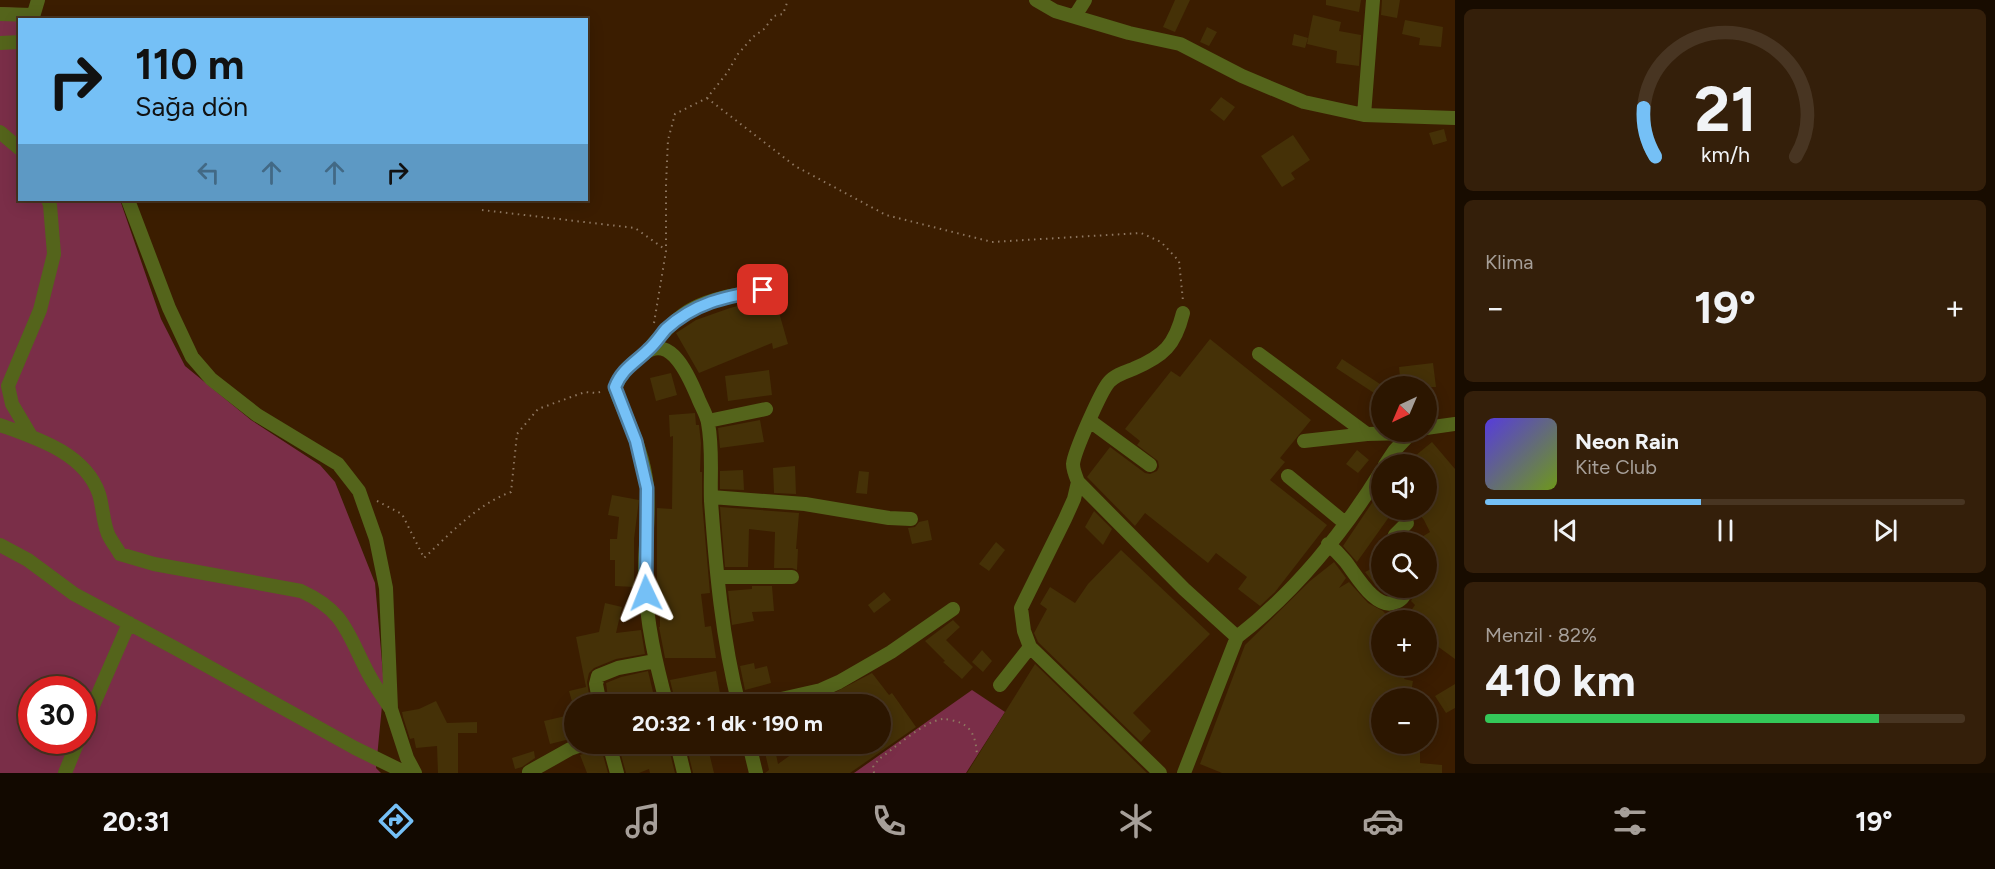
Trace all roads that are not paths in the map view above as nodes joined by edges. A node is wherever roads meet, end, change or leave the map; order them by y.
1 (38, 0) edge
2 (1036, 0) edge
3 (1085, 0) edge
4 (1374, 0) edge
5 (0, 14) edge
6 (1076, 16) junction
7 (32, 17) edge
8 (18, 42) edge
9 (0, 43) edge
10 (1364, 115) junction
11 (1455, 118) edge
12 (0, 132) edge
13 (18, 146) edge
14 (48, 201) edge
15 (128, 201) edge
16 (763, 290) dead end
17 (1184, 313) road end
18 (649, 350) junction
19 (1260, 354) dead end
20 (766, 409) dead end
21 (708, 421) junction
22 (1090, 421) junction
23 (0, 424) edge
24 (1455, 424) edge
25 (1437, 426) edge
26 (1368, 434) junction
27 (1371, 434) edge
28 (31, 436) junction
29 (1304, 441) dead end
30 (1403, 442) edge
31 (1392, 454) edge
32 (1150, 465) dead end
33 (1288, 476) dead end
34 (1078, 482) junction
35 (1371, 486) edge
36 (711, 497) junction
37 (911, 519) dead end
38 (1345, 523) junction
39 (1407, 523) dead end
40 (1398, 532) edge
41 (1328, 544) junction
42 (0, 545) edge
43 (718, 577) junction
44 (792, 577) dead end
45 (1371, 594) edge
46 (1377, 598) edge
47 (1402, 598) edge
48 (953, 609) dead end
49 (129, 623) junction
50 (1236, 637) junction
51 (1030, 647) junction
52 (655, 661) junction
53 (1000, 685) dead end
54 (598, 694) edge
55 (664, 694) edge
56 (736, 694) edge
57 (803, 694) edge
58 (96, 699) edge
59 (391, 709) junction
60 (564, 752) edge
61 (72, 754) edge
62 (612, 754) edge
63 (679, 754) edge
64 (751, 754) edge
65 (529, 772) edge
66 (1187, 772) edge
67 (64, 773) edge
68 (406, 773) edge
69 (415, 773) edge
70 (617, 773) edge
71 (684, 773) edge
72 (756, 773) edge
73 (1160, 773) edge

1 - 7 street
2 - 6 street
3 - 6 street
4 - 10 street
5 - 7 street
6 - 10 street
8 - 9 street
10 - 11 street
12 - 13 street
14 - 28 street
15 - 59 street
16 - 18 street
17 - 22 street
18 - 21 street
18 - 52 street
19 - 26 street
20 - 21 street
21 - 36 street
22 - 32 street
22 - 34 street
23 - 28 street
24 - 25 street
26 - 27 street
26 - 29 street
28 - 59 street
30 - 31 street
33 - 38 street
34 - 50 street
34 - 51 street
35 - 38 street
36 - 37 street
36 - 43 street
38 - 41 street
39 - 40 street
41 - 45 street
41 - 50 street
42 - 49 street
43 - 44 street
43 - 56 street
46 - 47 street
48 - 57 street
49 - 58 street
49 - 68 street
50 - 66 street
51 - 53 street
51 - 73 street
52 - 54 street
52 - 55 street
59 - 69 street
60 - 65 street
61 - 67 street
62 - 70 street
63 - 71 street
64 - 72 street

